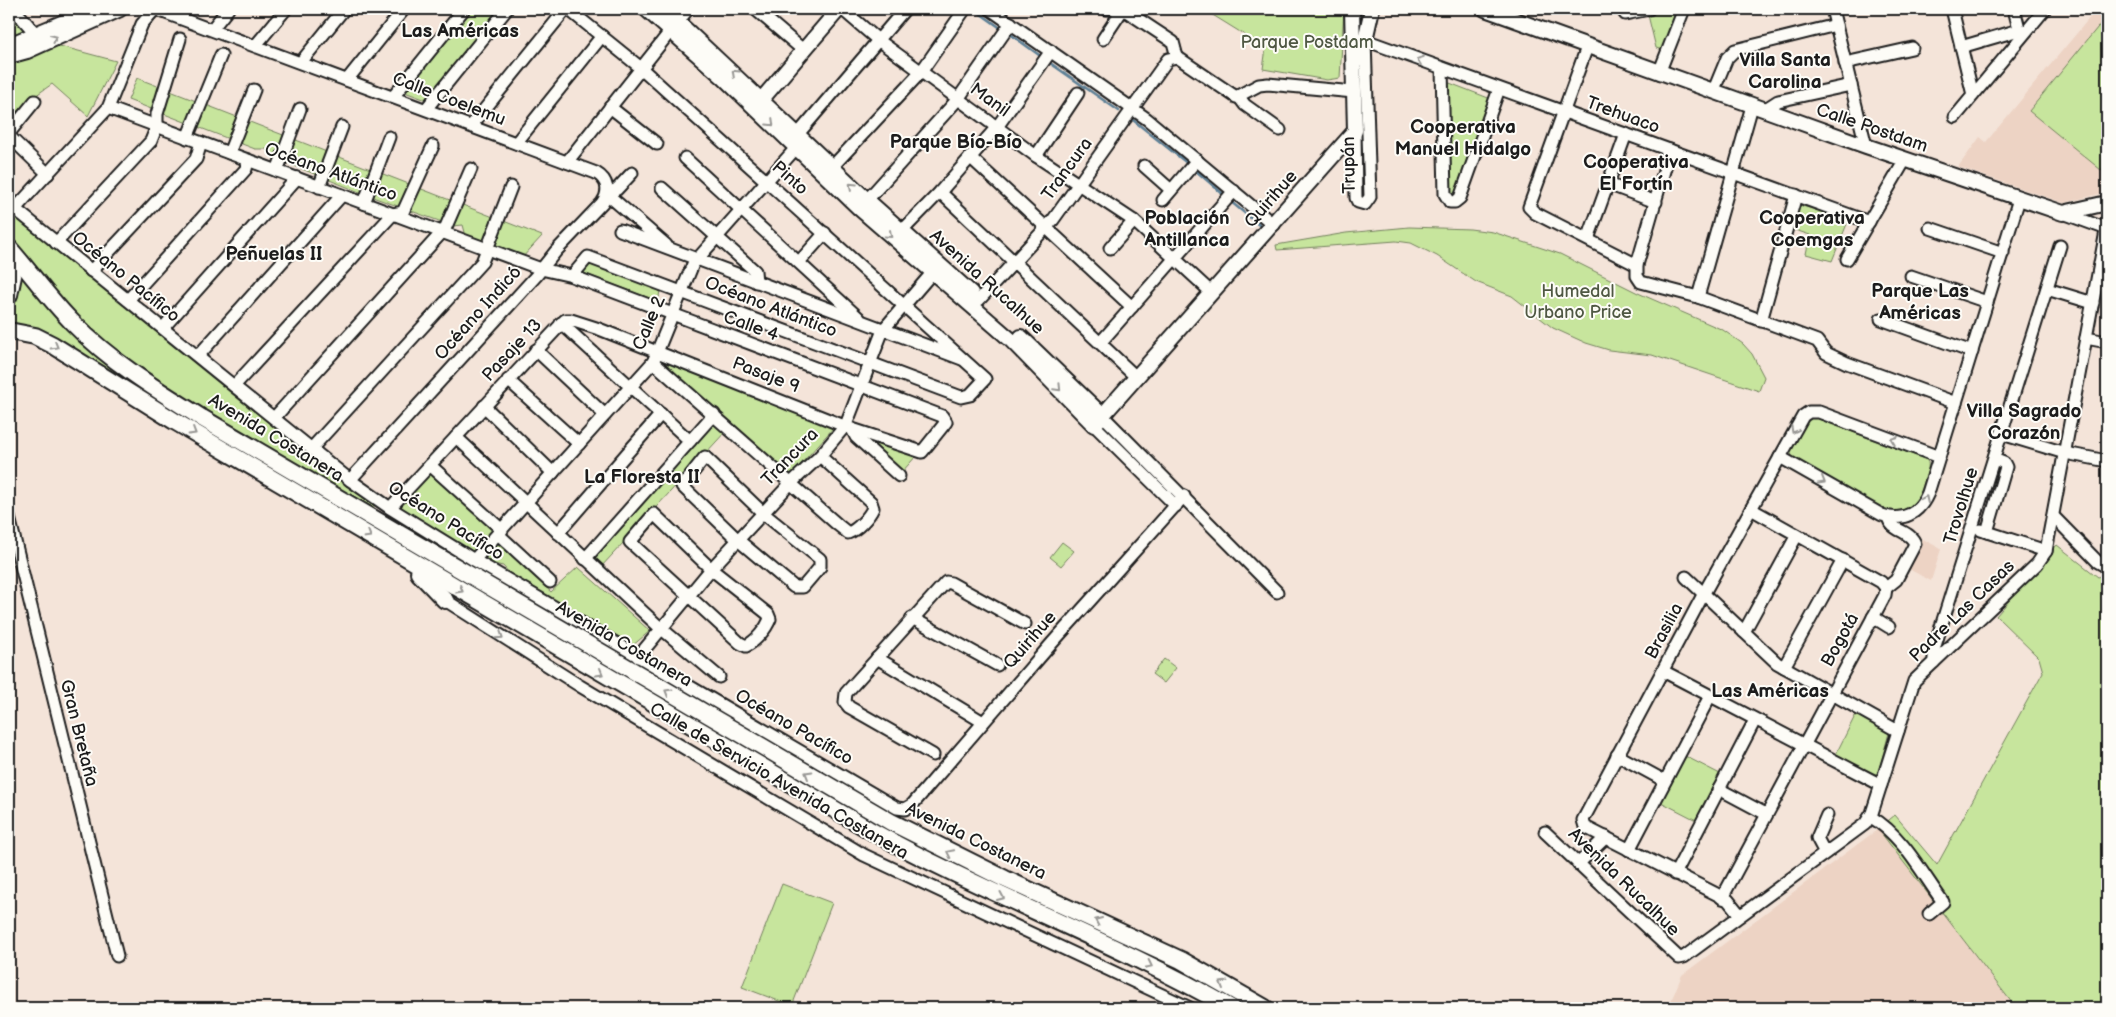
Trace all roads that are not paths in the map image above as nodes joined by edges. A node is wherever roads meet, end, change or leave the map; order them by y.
1 (14, 9) edge
2 (120, 9) edge
3 (155, 9) edge
4 (175, 9) edge
5 (228, 9) edge
6 (286, 9) edge
7 (344, 9) edge
8 (404, 9) edge
9 (464, 9) edge
10 (507, 9) edge
11 (567, 9) edge
12 (646, 9) edge
13 (664, 9) edge
14 (688, 9) edge
15 (755, 9) edge
16 (905, 9) edge
17 (964, 9) edge
18 (990, 9) edge
19 (1106, 9) edge
20 (1115, 9) edge
21 (1123, 9) edge
22 (1352, 9) edge
23 (1372, 9) edge
24 (1485, 9) edge
25 (1649, 9) edge
26 (1684, 9) edge
27 (1952, 9) edge
28 (2014, 9) edge
29 (2045, 9) edge
30 (85, 10) edge
31 (836, 10) edge
32 (1836, 10) edge
33 (1625, 14) dead end
34 (186, 19) junction
35 (1011, 23) junction
36 (1836, 25) junction
37 (675, 26) junction
38 (212, 29) junction
39 (36, 34) junction
40 (2020, 34) junction
41 (602, 36) junction
42 (180, 39) dead end
43 (1103, 39) dead end
44 (878, 40) junction
45 (1365, 40) junction
46 (9, 45) edge
47 (256, 45) junction
48 (1961, 46) junction
49 (1587, 47) junction
50 (1912, 48) dead end
51 (803, 50) junction
52 (1051, 51) junction
53 (221, 55) dead end
54 (9, 56) edge
55 (1177, 57) junction
56 (301, 62) junction
57 (1845, 63) junction
58 (1353, 67) junction
59 (641, 68) junction
60 (1442, 68) junction
61 (921, 72) junction
62 (1660, 73) junction
63 (347, 80) junction
64 (1851, 85) junction
65 (1499, 89) junction
66 (254, 90) dead end
67 (1354, 92) junction
68 (1713, 92) junction
69 (1078, 93) dead end
70 (1973, 95) junction
71 (393, 97) junction
72 (1238, 97) junction
73 (762, 99) junction
74 (958, 99) junction
75 (35, 100) dead end
76 (610, 106) junction
77 (108, 108) junction
78 (1758, 108) junction
79 (300, 109) dead end
80 (426, 109) junction
81 (1132, 109) junction
82 (1563, 112) junction
83 (1955, 117) dead end
84 (157, 126) junction
85 (472, 126) junction
86 (997, 127) junction
87 (342, 128) dead end
88 (1280, 130) dead end
89 (1355, 131) junction
90 (9, 134) edge
91 (1626, 134) junction
92 (389, 137) dead end
93 (187, 138) junction
94 (797, 141) junction
95 (201, 143) junction
96 (516, 143) junction
97 (657, 144) dead end
98 (433, 146) dead end
99 (1866, 146) junction
100 (1670, 150) junction
101 (229, 153) junction
102 (1036, 156) junction
103 (970, 157) junction
104 (686, 158) dead end
105 (248, 160) junction
106 (1197, 160) junction
107 (1905, 160) junction
108 (567, 162) junction
109 (1144, 166) dead end
110 (832, 167) junction
111 (471, 170) dead end
112 (278, 171) junction
113 (1733, 172) junction
114 (632, 173) dead end
115 (48, 174) junction
116 (297, 178) junction
117 (767, 181) junction
118 (1608, 184) junction
119 (1078, 185) junction
120 (511, 186) dead end
121 (319, 187) junction
122 (662, 188) dead end
123 (1171, 190) junction
124 (1234, 191) junction
125 (940, 192) junction
126 (607, 194) junction
127 (342, 195) junction
128 (1796, 195) junction
129 (2019, 199) junction
130 (867, 200) junction
131 (1163, 200) dead end
132 (1656, 202) junction
133 (364, 203) junction
134 (2107, 203) edge
135 (12, 207) edge
136 (741, 210) junction
137 (2063, 213) junction
138 (393, 214) junction
139 (1134, 221) junction
140 (1869, 222) junction
141 (1274, 225) junction
142 (2107, 227) edge
143 (1046, 228) junction
144 (1930, 228) dead end
145 (620, 230) dead end
146 (902, 231) junction
147 (441, 232) junction
148 (825, 233) junction
149 (716, 238) junction
150 (1588, 239) junction
151 (56, 243) junction
152 (2060, 246) dead end
153 (9, 248) edge
154 (1110, 248) dead end
155 (488, 250) junction
156 (672, 250) junction
157 (9, 252) edge
158 (2003, 253) junction
159 (1175, 258) junction
160 (696, 259) junction
161 (1847, 259) dead end
162 (799, 262) junction
163 (1016, 262) junction
164 (1637, 265) junction
165 (541, 269) junction
166 (936, 269) junction
167 (91, 271) junction
168 (572, 276) junction
169 (1911, 276) dead end
170 (756, 282) junction
171 (2047, 289) junction
172 (681, 291) junction
173 (1212, 293) junction
174 (9, 295) edge
175 (1698, 297) junction
176 (128, 300) junction
177 (979, 300) junction
178 (1987, 302) junction
179 (2093, 303) junction
180 (904, 304) junction
181 (1132, 307) junction
182 (672, 315) junction
183 (1881, 319) dead end
184 (1761, 321) junction
185 (864, 322) junction
186 (561, 323) junction
187 (163, 328) junction
188 (882, 330) junction
189 (9, 331) edge
190 (2086, 338) junction
191 (2107, 342) edge
192 (1100, 343) junction
193 (536, 350) junction
194 (1972, 352) junction
195 (198, 356) junction
196 (655, 357) junction
197 (968, 362) junction
198 (869, 363) junction
199 (1137, 378) junction
200 (508, 380) junction
201 (234, 386) junction
202 (631, 386) junction
203 (860, 386) junction
204 (965, 398) joint
205 (1956, 403) junction
206 (484, 406) junction
207 (660, 414) junction
208 (714, 414) junction
209 (605, 415) junction
210 (274, 418) junction
211 (1099, 420) junction
212 (946, 422) joint
213 (849, 427) junction
214 (2002, 434) junction
215 (456, 437) junction
216 (690, 441) junction
217 (579, 444) junction
218 (312, 448) junction
219 (2065, 453) junction
220 (820, 456) junction
221 (1780, 457) junction
222 (1939, 457) junction
223 (1994, 459) junction
224 (2107, 461) edge
225 (430, 465) junction
226 (553, 473) junction
227 (899, 476) dead end
228 (350, 480) junction
229 (790, 484) junction
230 (1184, 496) junction
231 (525, 504) junction
232 (1176, 506) junction
233 (390, 508) junction
234 (1751, 509) junction
235 (763, 513) junction
236 (2052, 516) junction
237 (9, 517) edge
238 (1888, 517) junction
239 (1972, 528) junction
240 (500, 532) junction
241 (1987, 532) junction
242 (558, 533) junction
243 (1797, 535) junction
244 (738, 540) junction
245 (2046, 551) junction
246 (403, 556) junction
247 (585, 559) junction
248 (474, 560) junction
249 (1842, 560) junction
250 (2105, 567) edge
251 (711, 569) junction
252 (1686, 577) dead end
253 (550, 582) dead end
254 (1886, 588) junction
255 (1277, 592) dead end
256 (1704, 593) junction
257 (688, 598) junction
258 (445, 600) joint
259 (1873, 617) junction
260 (912, 618) junction
261 (1025, 624) dead end
262 (1888, 627) dead end
263 (661, 628) junction
264 (1744, 632) junction
265 (638, 657) junction
266 (877, 658) junction
267 (1934, 662) junction
268 (997, 665) dead end
269 (1784, 667) junction
270 (1663, 671) junction
271 (719, 677) dead end
272 (1831, 693) junction
273 (1710, 696) junction
274 (1756, 720) junction
275 (983, 722) junction
276 (1898, 730) junction
277 (1803, 745) junction
278 (932, 755) dead end
279 (1617, 755) junction
280 (1665, 781) junction
281 (1881, 785) junction
282 (1719, 789) junction
283 (905, 809) joint
284 (1766, 814) junction
285 (1827, 815) dead end
286 (1871, 816) junction
287 (1545, 832) dead end
288 (1606, 837) junction
289 (1629, 850) junction
290 (1825, 853) junction
291 (1578, 864) junction
292 (1674, 874) junction
293 (1722, 898) junction
294 (1929, 914) dead end
295 (1736, 918) junction
296 (117, 956) dead end
297 (1679, 958) joint
298 (1190, 1008) edge
299 (1231, 1008) edge
300 (1265, 1008) edge

1 - 39 street
54 -> 2 street
3 - 34 street, Calle Coelemu
3 - 77 street
4 - 34 street, Calle Coelemu
5 - 38 street
6 - 47 street
7 - 56 street
8 - 63 street
9 - 71 street
10 - 80 street
11 - 41 street, Pinto
11 - 85 street
12 - 37 street, Avenida Rucalhue
13 - 37 street, Avenida Rucalhue
14 - 37 street
15 - 51 street
16 - 44 street, Calle 2
17 - 61 street
18 - 35 street
19 - 20 street
21 - 43 street
21 - 55 street
22 - 58 street, Trupán
23 - 45 street, Trupán
24 - 49 street, Calle Postdam
25 - 33 street
26 - 62 street
27 - 48 street
28 - 40 street
29 - 40 street
30 - 39 street
31 - 44 street, Manil
31 - 51 street
32 - 36 street
34 - 38 street, Calle Coelemu
35 - 52 street
35 - 74 street
36 - 57 street
36 - 68 street
37 - 59 street
73 -> 37 street, Avenida Rucalhue
37 -> 94 street, Avenida Rucalhue
38 - 47 street, Calle Coelemu
39 - 46 street
40 - 48 street
40 - 70 street
41 - 59 street, Pinto
41 - 96 street
42 - 84 street
44 - 61 street, Manil
44 - 94 street, Calle 2
45 - 58 street, Trupán
60 -> 45 street, Trehuaco
45 - 89 street, Trupán
47 - 56 street, Calle Coelemu
48 - 70 street
49 - 62 street, Calle Postdam
49 - 82 street
50 - 57 street
51 - 73 street
52 - 81 street
52 - 86 street
53 - 93 street
55 - 72 street
55 - 81 street, Trancura
56 - 63 street, Calle Coelemu
57 - 64 street
58 - 67 street, Trupán
59 - 76 street
59 - 117 street, Pinto
60 - 65 street, Trehuaco
60 - 65 street
61 - 74 street, Manil
61 - 110 street
62 - 68 street, Calle Postdam
63 - 71 street, Calle Coelemu
64 - 78 street
64 - 99 street
65 - 82 street, Trehuaco
66 - 101 street
67 - 72 street
67 - 89 street, Trupán
68 - 78 street, Calle Postdam
69 - 102 street
70 - 83 street
71 - 80 street, Calle Coelemu
72 - 88 street
73 - 94 street, Avenida Rucalhue
74 - 86 street, Manil
74 - 130 street
75 - 90 street
76 - 97 street
76 - 108 street
77 - 84 street, Océano Atlántico
77 - 115 street
78 - 99 street, Calle Postdam
78 - 113 street
79 - 112 street
80 - 85 street, Calle Coelemu
81 - 106 street
81 - 119 street, Trancura
82 - 91 street, Trehuaco
82 - 150 street
84 - 93 street, Océano Atlántico
84 - 151 street
85 - 96 street, Calle Coelemu
86 - 102 street, Manil
86 - 103 street
87 - 121 street
89 - 141 street, Quirihue
90 - 115 street
91 - 100 street, Trehuaco
91 - 118 street
92 - 133 street
93 - 95 street, Océano Atlántico
94 - 110 street, Avenida Rucalhue
94 - 117 street, Calle 2
94 -> 166 street, Avenida Rucalhue
95 - 101 street, Océano Atlántico
95 - 167 street
96 - 108 street, Calle Coelemu
98 - 138 street
99 - 107 street, Calle Postdam
100 - 113 street, Trehuaco
100 - 132 street
101 - 105 street, Océano Atlántico
102 - 119 street, Manil
103 - 125 street
103 - 143 street
104 - 136 street
105 - 112 street, Océano Atlántico
105 - 176 street
106 - 123 street
106 - 124 street
107 - 129 street, Calle Postdam
107 - 140 street
108 - 126 street, Calle Coelemu
109 - 123 street
130 -> 110 street, Avenida Rucalhue
111 - 147 street
112 - 116 street, Océano Atlántico
113 - 128 street, Trehuaco
113 - 175 street
114 - 126 street, Océano Indicó
115 - 135 street
116 - 121 street, Océano Atlántico
116 - 187 street
117 - 136 street, Calle 2
117 - 148 street, Pinto
118 - 132 street
118 - 150 street
119 - 139 street, Manil
119 - 143 street, Trancura
120 - 155 street
121 - 127 street, Océano Atlántico
122 - 149 street
123 - 131 street
124 - 141 street
124 - 159 street
125 - 146 street
125 - 163 street
126 - 156 street, Calle Coelemu
126 - 165 street, Océano Indicó
127 - 133 street, Océano Atlántico
127 - 195 street
128 - 140 street, Trehuaco
128 - 184 street
129 - 137 street, Calle Postdam
129 - 158 street
130 - 146 street, Avenida Rucalhue
132 - 164 street
133 - 138 street, Océano Atlántico
134 - 137 street
135 - 151 street, Océano Pacífico
136 - 149 street, Calle 2
136 - 162 street
137 - 142 street
138 - 147 street, Océano Atlántico
138 - 201 street
139 - 154 street
139 - 159 street, Manil
140 - 161 street
141 - 173 street, Quirihue
142 - 179 street
143 - 163 street, Trancura
143 - 181 street
144 - 158 street
145 - 156 street
146 - 166 street, Avenida Rucalhue
147 - 155 street, Océano Atlántico
147 - 210 street
148 - 162 street
148 - 180 street, Pinto
149 - 160 street, Calle 2
149 - 170 street
150 - 164 street
151 - 167 street, Océano Pacífico
152 - 171 street, Trovolhue
300 -> 153 main road, Avenida Costanera
155 - 165 street, Océano Atlántico
155 - 218 street
156 - 160 street
157 - 174 main road
158 - 178 street
159 - 173 street, Manil
159 - 181 street
160 - 170 street
160 - 172 street, Calle 2
162 - 185 street
163 - 177 street, Trancura
163 - 192 street
164 - 175 street
165 - 168 street, Calle 4
165 - 228 street, Océano Indicó
166 - 177 street, Avenida Rucalhue
166 - 180 street, Trancura
166 -> 211 street, Avenida Rucalhue
167 - 176 street, Océano Pacífico
168 - 172 street, Océano Atlántico
168 - 182 street, Calle 4
169 - 178 street
170 - 185 street
171 - 179 street
171 - 214 street, Trovolhue
172 - 182 street, Calle 2
172 - 198 street, Océano Atlántico
173 - 199 street, Quirihue
175 - 184 street
176 - 187 street, Océano Pacífico
177 - 211 street, Avenida Rucalhue
178 - 194 street
179 - 190 street
180 - 188 street, Trancura
180 - 197 street, Pinto
181 - 192 street
182 - 196 street, Calle 2
182 - 203 street, Calle 4
183 - 194 street
184 - 205 street
185 - 188 street
186 - 193 street, Pasaje 13
186 - 196 street, Pasaje 9
186 - 202 street, Pasaje 13
187 - 195 street, Océano Pacífico
188 - 197 street
188 - 198 street, Trancura
189 -> 246 main road, Avenida Costanera
190 - 191 street
190 - 219 street
192 - 199 street
193 - 200 street, Pasaje 13
193 - 209 street
194 - 205 street
195 - 201 street, Océano Pacífico
196 - 202 street, Calle 2
196 - 208 street
196 - 213 street, Pasaje 9
197 - 204 street, Pinto
198 - 203 street, Trancura
198 - 204 street, Océano Atlántico
199 - 211 street, Quirihue
200 - 206 street, Pasaje 13
200 - 217 street
201 - 210 street, Océano Pacífico
202 - 207 street, Pasaje 13
202 - 209 street, Calle 2
203 - 212 street, Calle 4
203 - 213 street, Trancura
205 - 222 street
206 - 215 street, Pasaje 13
206 - 226 street
207 - 216 street, Pasaje 13
207 - 242 street
208 - 216 street
208 - 229 street
209 - 217 street, Calle 2
210 - 218 street, Océano Pacífico
211 - 230 street, Avenida Rucalhue
211 - 232 street, Avenida Rucalhue
212 - 213 street, Pasaje 9
213 - 220 street, Trancura
213 - 227 street
214 - 219 street
214 - 223 street, Trovolhue
215 - 225 street, Pasaje 13
215 - 231 street
216 - 247 street
217 - 226 street, Calle 2
218 - 228 street, Océano Pacífico
219 - 224 street
219 - 236 street
220 - 229 street, Trancura
220 - 229 street
222 -> 221 street, Brasilia
221 - 234 street, Brasilia
221 -> 238 street
238 -> 222 street
223 - 239 street, Trovolhue
223 - 241 street
225 - 233 street, Pasaje 13
225 - 240 street
226 - 231 street, Calle 2
228 - 233 street, Océano Pacífico
229 - 235 street, Trancura
230 - 232 street, Quirihue
230 - 255 street, Avenida Rucalhue
231 - 240 street, Calle 2
231 - 242 street
232 - 275 street, Quirihue
233 - 248 street, Océano Pacífico
234 - 243 street
234 - 256 street, Brasilia
235 - 244 street, Trancura
235 - 244 street
235 - 244 street
236 - 245 street
236 - 250 street
237 - 296 street, Gran Bretaña
238 - 254 street, Bogotá
239 - 241 street
239 - 267 street, Trovolhue
240 - 248 street, Calle 2
240 - 253 street
241 - 245 street
242 - 247 street
243 - 249 street
243 - 264 street
244 - 251 street, Trancura
245 - 267 street, Padre Las Casas
246 - 258 main road
246 -> 299 main road, Avenida Costanera
247 - 263 street
248 - 265 street, Océano Pacífico
249 - 254 street
249 - 269 street
251 - 257 street, Trancura
251 - 257 street
251 - 257 street
252 - 256 street
254 - 259 street, Bogotá
256 - 264 street
256 - 270 street, Brasilia
257 - 263 street, Trancura
258 -> 298 street, Calle de Servicio Avenida Costanera
259 - 262 street
259 - 272 street, Bogotá
260 - 261 street, Quirihue
260 - 266 street, Quirihue
260 - 268 street
263 - 265 street, Trancura
263 - 271 street
264 - 269 street
265 - 283 street, Océano Pacífico
266 - 275 street
266 - 278 street, Quirihue
267 - 276 street, Padre Las Casas
269 - 272 street
270 - 273 street
270 - 279 street, Brasilia
272 - 276 street
272 - 277 street, Bogotá
273 - 274 street
273 - 280 street
274 - 277 street
274 - 282 street
275 - 283 street, Quirihue
276 - 281 street, Padre Las Casas
277 - 281 street
277 - 284 street, Bogotá
279 - 280 street
279 - 288 street, Brasilia
280 - 289 street
281 - 286 street, Padre Las Casas
282 - 284 street
282 - 292 street
284 - 293 street, Bogotá
285 - 290 street
286 - 290 street, Padre Las Casas
286 - 294 street
287 - 291 street, Avenida Rucalhue
288 - 289 street
288 - 291 street
289 - 292 street
290 - 295 street, Padre Las Casas
291 - 297 street, Avenida Rucalhue
292 - 293 street
293 - 295 street
295 - 297 street, Padre Las Casas

